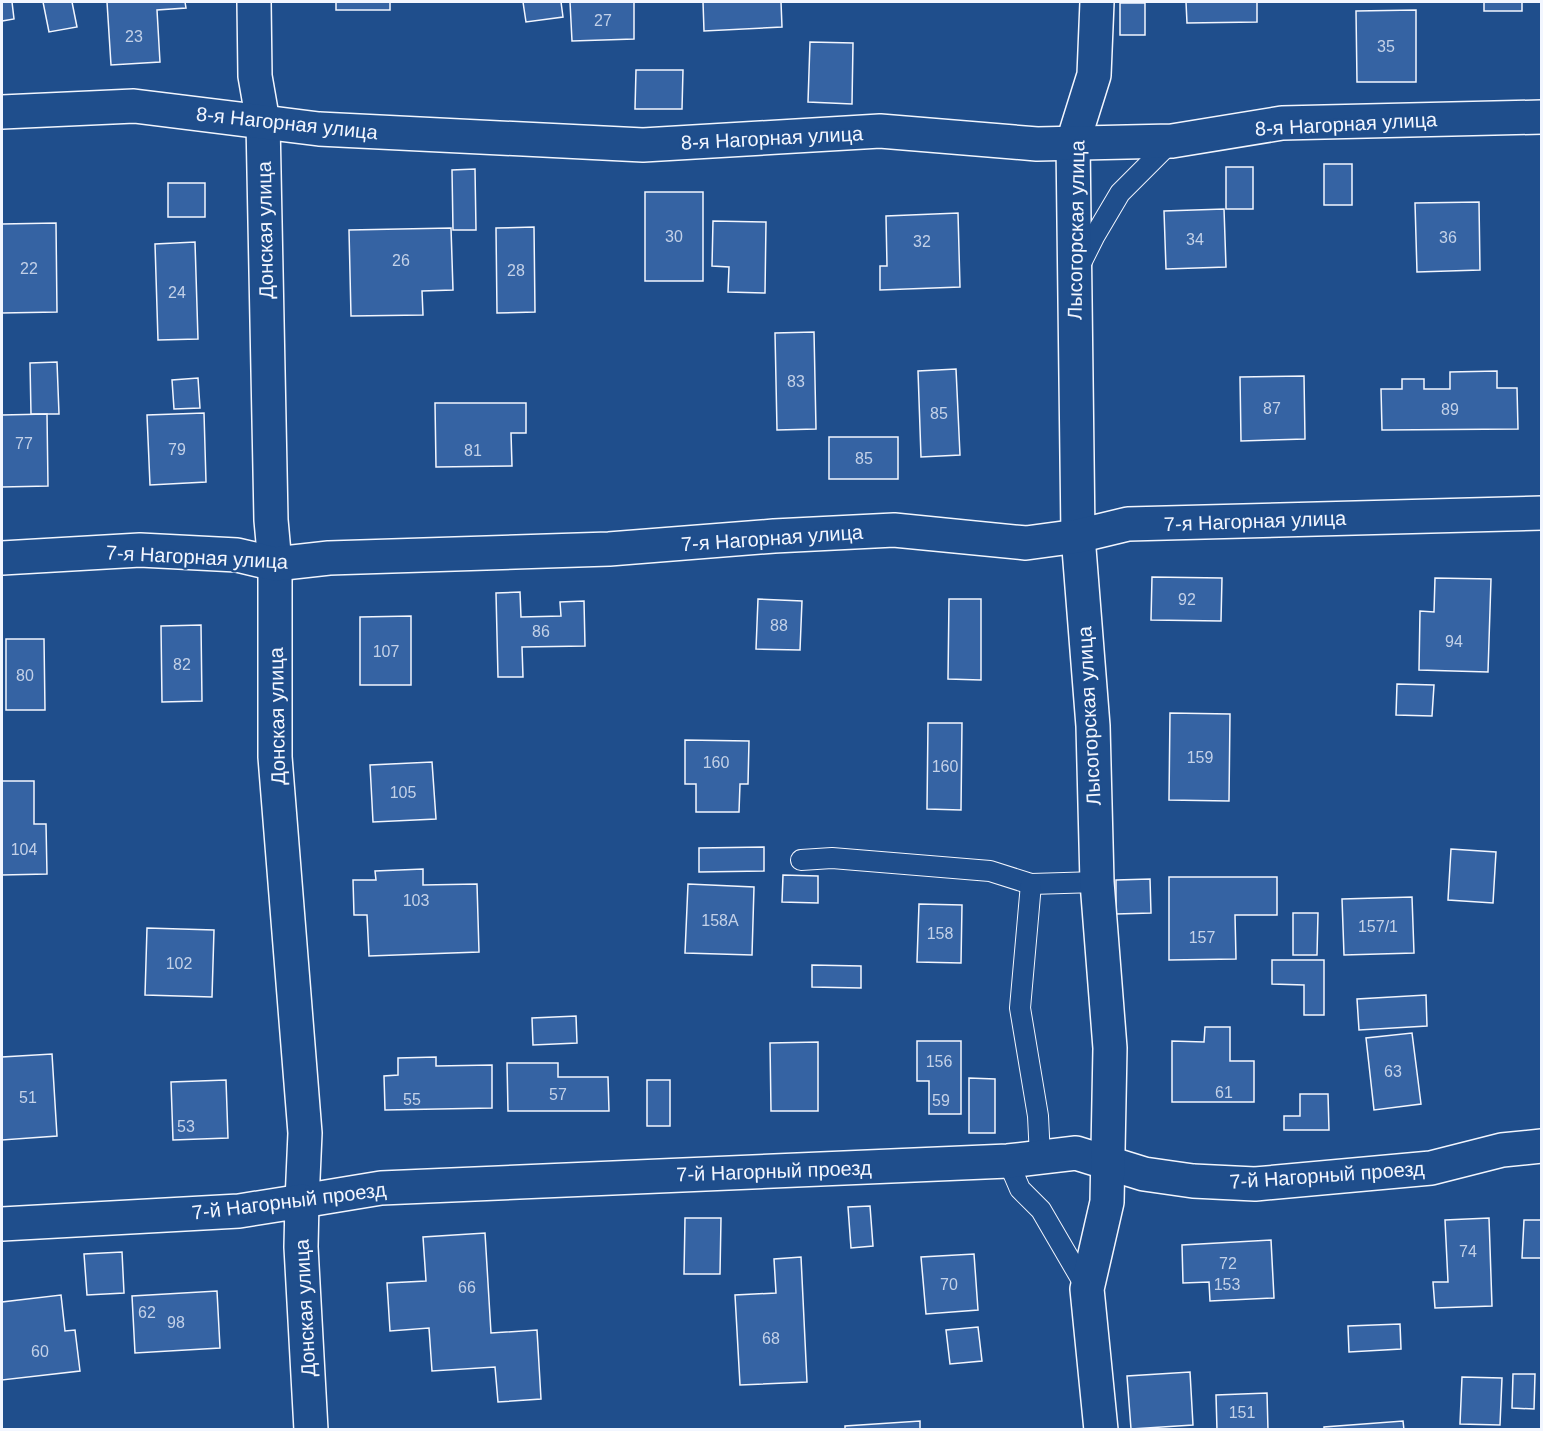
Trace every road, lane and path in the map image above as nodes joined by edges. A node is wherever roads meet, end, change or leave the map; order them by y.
1 (254, 2) edge
2 (1097, 2) edge
3 (2, 112) edge
4 (1542, 117) edge
5 (263, 122) junction
6 (1172, 141) junction
7 (1073, 142) junction
8 (1074, 277) junction
9 (1542, 513) edge
10 (1078, 536) junction
11 (2, 558) edge
12 (275, 564) junction
13 (801, 860) dead end
14 (1097, 882) junction
15 (1031, 884) junction
16 (1542, 1146) edge
17 (1040, 1157) junction
18 (1008, 1161) junction
19 (1109, 1164) junction
20 (302, 1201) junction
21 (2, 1224) edge
22 (1087, 1289) junction
23 (311, 1430) edge
24 (1101, 1430) edge

1 - 5 street, Донская улица
2 - 7 street, Лысогорская улица
3 - 5 street, 8-я Нагорная улица
4 - 6 street, 8-я Нагорная улица
5 - 7 street, 8-я Нагорная улица
5 - 12 street, Донская улица
6 - 7 street, 8-я Нагорная улица
6 - 8 lane
7 - 8 street, Лысогорская улица
8 - 10 street, Лысогорская улица
9 - 10 street, 7-я Нагорная улица
10 - 12 street, 7-я Нагорная улица
10 - 14 street, Лысогорская улица
11 - 12 street, 7-я Нагорная улица
12 - 20 street, Донская улица
13 - 15 lane
14 - 15 lane
14 - 19 street, Лысогорская улица
15 - 17 lane
16 - 19 street, 7-й Нагорный проезд
17 - 18 street, 7-й Нагорный проезд
17 - 19 street, 7-й Нагорный проезд
18 - 20 street, 7-й Нагорный проезд
18 - 22 lane
19 - 22 street, Лысогорская улица
20 - 21 street, 7-й Нагорный проезд
20 - 23 street, Донская улица
22 - 24 street, Лысогорская улица

